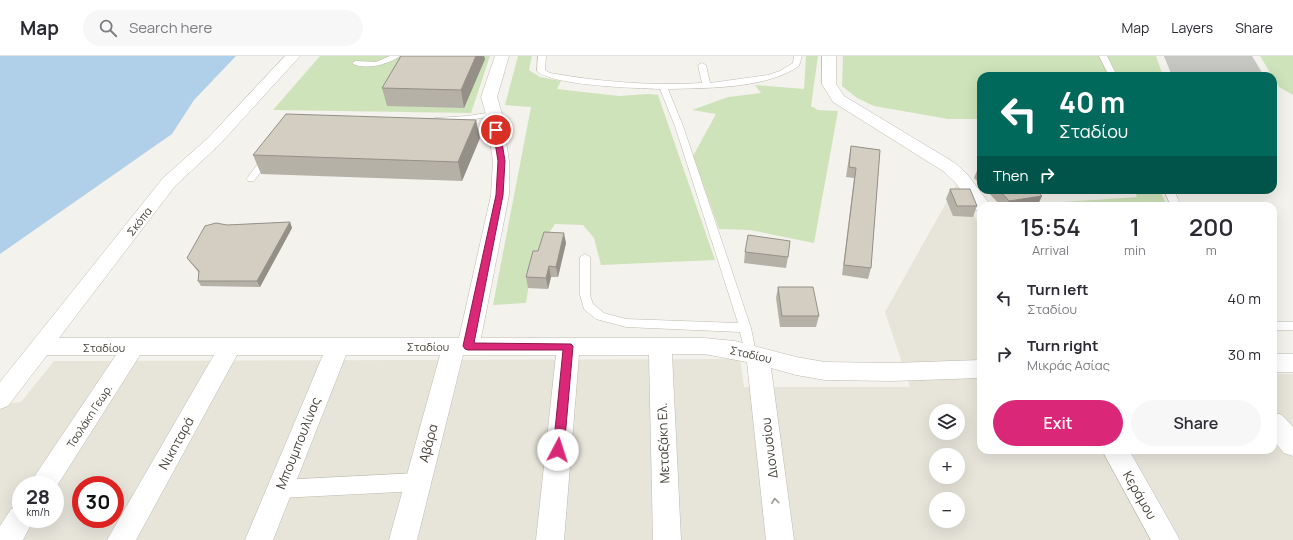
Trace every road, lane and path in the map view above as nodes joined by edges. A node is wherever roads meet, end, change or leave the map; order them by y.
1 (293, 56) edge
2 (361, 56) edge
3 (396, 56) edge
4 (502, 56) edge
5 (542, 56) edge
6 (798, 56) edge
7 (830, 56) edge
8 (1103, 56) edge
9 (702, 65) dead end
10 (1111, 72) edge
11 (663, 86) junction
12 (708, 86) junction
13 (494, 114) junction
14 (428, 120) edge
15 (275, 146) edge
16 (251, 179) dead end
17 (979, 202) edge
18 (585, 257) dead end
19 (1277, 326) edge
20 (1293, 326) edge
21 (745, 328) junction
22 (660, 345) junction
23 (338, 346) junction
24 (461, 346) junction
25 (568, 346) junction
26 (40, 347) junction
27 (134, 347) junction
28 (230, 347) junction
29 (754, 354) junction
30 (1277, 363) edge
31 (1293, 363) edge
32 (977, 370) edge
33 (0, 399) edge
34 (1277, 427) edge
35 (1293, 445) edge
36 (1117, 454) edge
37 (49, 476) edge
38 (418, 482) junction
39 (280, 489) junction
40 (15, 528) edge
41 (7, 540) edge
42 (122, 540) edge
43 (259, 540) edge
44 (403, 540) edge
45 (550, 540) edge
46 (667, 540) edge
47 (780, 540) edge
48 (1166, 540) edge

1 - 26 street, Σκόπα
2 - 3 lane
4 - 13 street, Αβάρα
5 - 11 lane
6 - 12 lane
7 - 17 street
8 - 10 lane
9 - 12 lane
11 - 12 lane
11 - 21 lane
13 - 14 lane
13 - 24 street, Αβάρα
15 - 16 lane
18 - 21 lane
19 - 20 lane
21 - 29 lane
22 - 25 street, Σταδίου
22 - 29 street, Σταδίου
22 - 46 street, Μεταξάκη Ελ.
23 - 24 street, Σταδίου
23 - 28 street, Σταδίου
23 - 39 street, Μπουμπουλίνας
24 - 25 street, Σταδίου
24 - 38 street, Αβάρα
25 - 45 street
26 - 27 street, Σταδίου
26 - 33 street, Σκόπα
27 - 28 street, Σταδίου
27 - 37 street, Τσολάκη Γεωρ.
28 - 42 street, Νικηταρά
29 - 32 street, Σταδίου
47 -> 29 street, Διονυσίου
30 - 31 street
34 - 35 street
36 - 48 street, Κεράμου
38 - 39 street
38 - 44 street, Αβάρα
39 - 43 street, Μπουμπουλίνας
40 - 41 street

